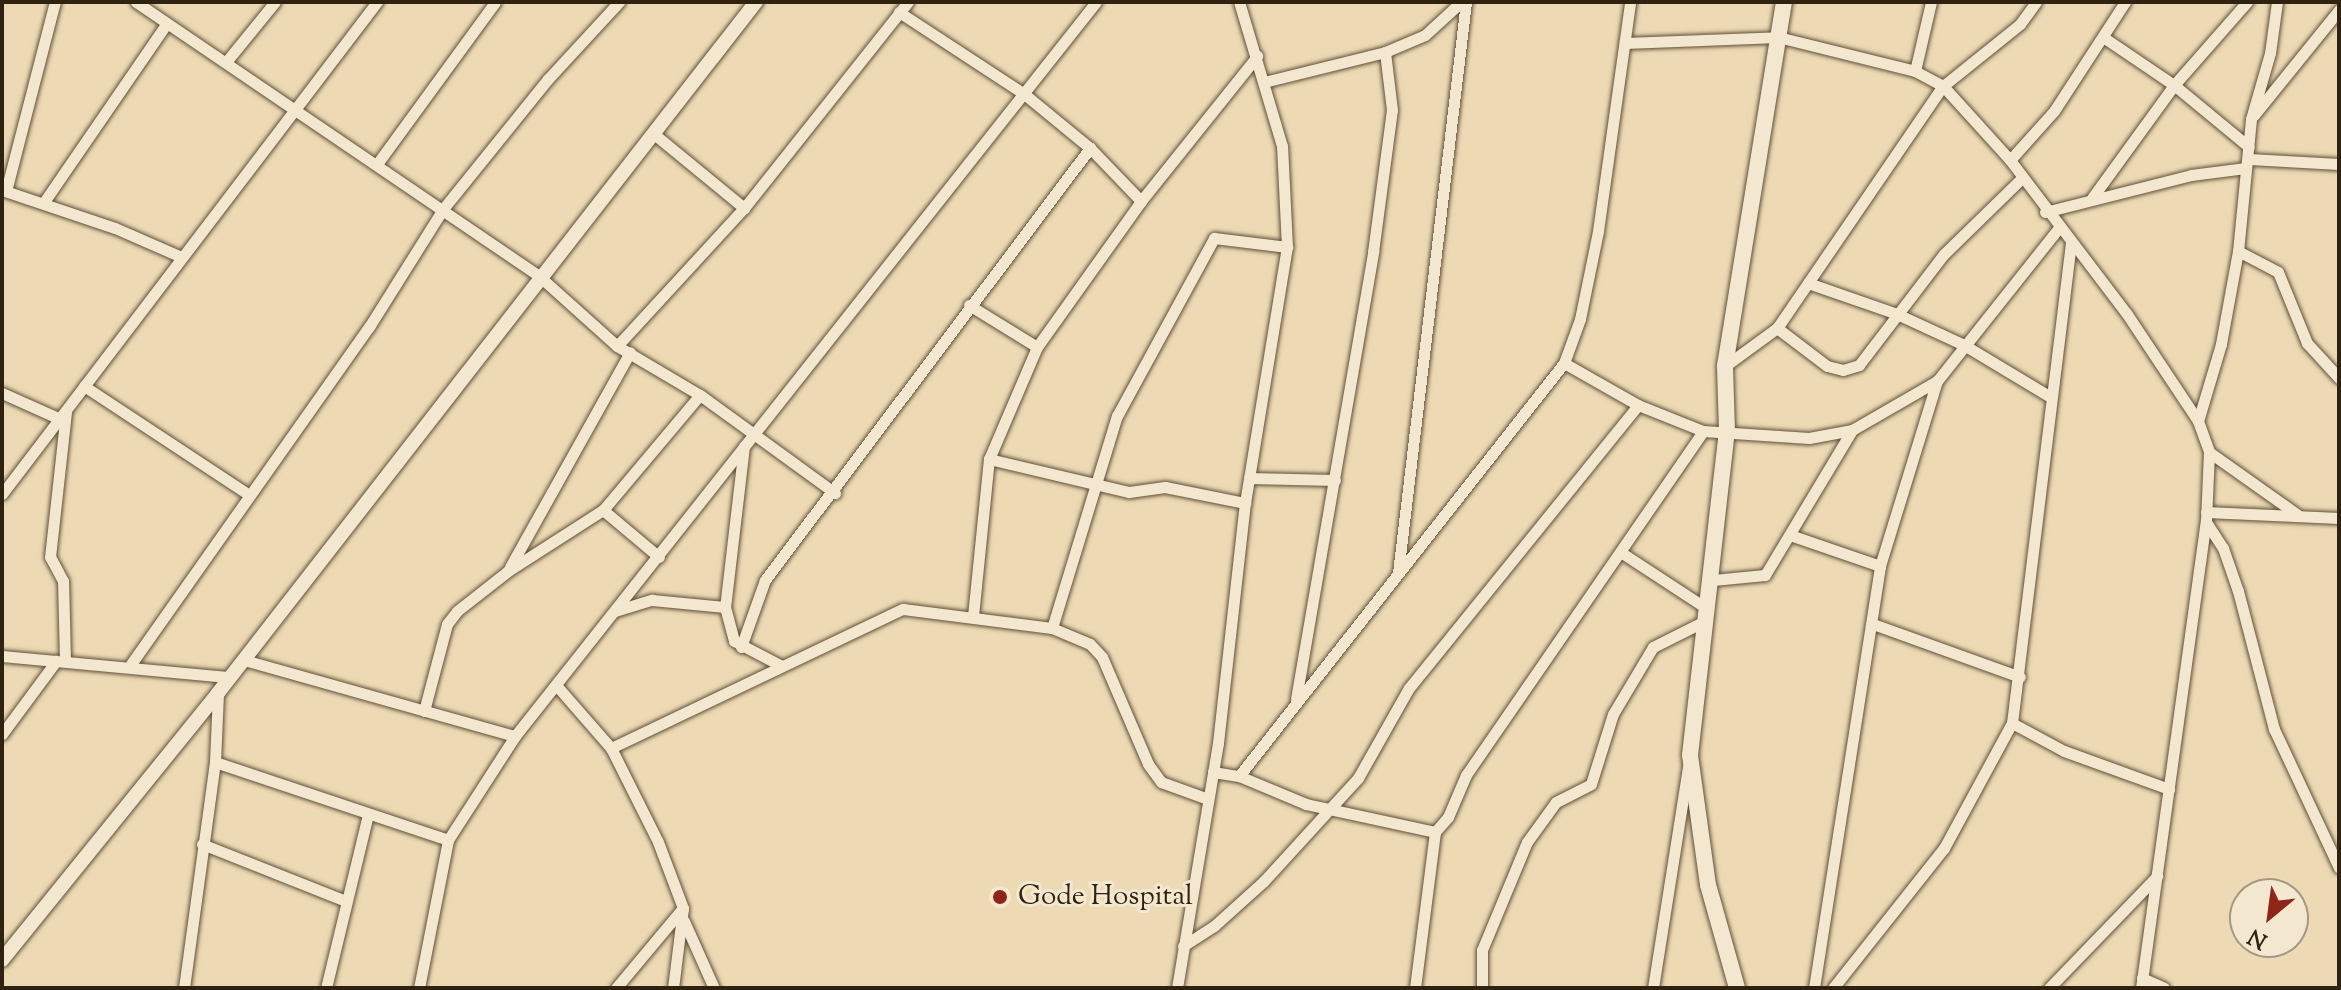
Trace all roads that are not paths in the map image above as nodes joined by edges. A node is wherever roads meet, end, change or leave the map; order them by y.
1 (55, 2) edge
2 (136, 2) edge
3 (275, 2) edge
4 (377, 2) edge
5 (495, 2) edge
6 (619, 2) edge
7 (756, 2) edge
8 (908, 2) edge
9 (1096, 2) edge
10 (1239, 2) edge
11 (1463, 2) edge
12 (1630, 2) edge
13 (1784, 2) edge
14 (1931, 2) edge
15 (2036, 2) edge
16 (2125, 2) edge
17 (2247, 2) edge
18 (2277, 2) edge
19 (2339, 10) edge
20 (899, 12) junction
21 (167, 23) junction
22 (1778, 37) junction
23 (2103, 37) junction
24 (1625, 43) junction
25 (1385, 52) junction
26 (1257, 56) junction
27 (226, 62) junction
28 (1915, 71) junction
29 (1264, 82) junction
30 (2174, 85) junction
31 (1942, 86) junction
32 (1023, 93) junction
33 (294, 107) junction
34 (2251, 119) junction
35 (654, 134) junction
36 (1090, 148) junction
37 (2248, 158) junction
38 (2010, 160) junction
39 (377, 164) junction
40 (2339, 164) edge
41 (2022, 178) junction
42 (4, 190) edge
43 (2092, 198) junction
44 (1141, 201) junction
45 (44, 202) junction
46 (744, 208) junction
47 (443, 209) junction
48 (2045, 212) junction
49 (2058, 229) junction
50 (2071, 244) junction
51 (1287, 247) junction
52 (2238, 251) junction
53 (179, 256) junction
54 (539, 276) junction
55 (1808, 283) junction
56 (969, 305) junction
57 (1897, 314) junction
58 (1777, 328) junction
59 (1964, 345) junction
60 (617, 346) junction
61 (1037, 347) junction
62 (630, 352) junction
63 (1564, 363) junction
64 (1725, 366) junction
65 (2339, 378) edge
66 (1937, 381) junction
67 (84, 386) junction
68 (2, 393) edge
69 (700, 395) junction
70 (2049, 396) junction
71 (1638, 405) junction
72 (63, 415) junction
73 (2198, 421) junction
74 (1852, 430) junction
75 (1703, 431) junction
76 (1727, 431) junction
77 (755, 432) junction
78 (744, 445) junction
79 (2209, 452) junction
80 (989, 459) junction
81 (1249, 478) junction
82 (1335, 480) junction
83 (1093, 482) junction
84 (835, 493) junction
85 (2, 494) edge
86 (249, 495) junction
87 (1245, 503) junction
88 (603, 510) junction
89 (2298, 516) junction
90 (2206, 517) junction
91 (2339, 518) edge
92 (1793, 536) junction
93 (1622, 553) junction
94 (659, 557) junction
95 (1880, 566) junction
96 (508, 571) junction
97 (1398, 573) junction
98 (1713, 580) junction
99 (725, 607) junction
100 (615, 611) junction
101 (1706, 614) junction
102 (973, 616) junction
103 (1873, 624) junction
104 (1052, 628) junction
105 (741, 647) junction
106 (2, 656) edge
107 (244, 660) junction
108 (61, 661) junction
109 (131, 664) junction
110 (780, 665) junction
111 (230, 677) junction
112 (2020, 677) junction
113 (556, 685) junction
114 (218, 693) junction
115 (1295, 704) junction
116 (424, 711) junction
117 (2012, 723) junction
118 (2, 734) edge
119 (515, 736) junction
120 (611, 748) junction
121 (1690, 755) junction
122 (215, 762) junction
123 (1213, 772) junction
124 (1239, 776) junction
125 (2169, 789) junction
126 (1208, 799) junction
127 (1332, 808) junction
128 (368, 814) junction
129 (1435, 832) junction
130 (448, 840) junction
131 (202, 844) junction
132 (2339, 868) edge
133 (2157, 876) junction
134 (346, 901) junction
135 (684, 914) junction
136 (1183, 946) junction
137 (2, 960) edge
138 (2142, 983) edge
139 (184, 988) edge
140 (326, 988) edge
141 (419, 988) edge
142 (616, 988) edge
143 (673, 988) edge
144 (714, 988) edge
145 (1177, 988) edge
146 (1415, 988) edge
147 (1482, 988) edge
148 (1653, 988) edge
149 (1737, 988) edge
150 (1814, 988) edge
151 (1833, 988) edge
152 (2049, 988) edge
153 (2164, 988) edge

1 - 42 street
2 - 21 street
3 - 27 street
4 - 33 street
5 - 39 street
6 - 47 street
7 - 35 street
8 - 20 street
9 - 32 street
10 - 26 street
11 - 25 street
11 - 97 street
12 - 24 street
13 - 22 main road
14 - 28 street
15 - 31 street
16 - 23 street
17 - 30 street
18 - 34 street
19 - 34 street
20 - 32 street
20 - 46 street
21 - 27 street
21 - 45 street
22 - 24 street
22 - 28 street
22 - 64 main road
23 - 30 street
23 - 38 street
24 - 63 street
25 - 29 street
25 - 82 street
26 - 29 street
26 - 44 street
27 - 33 street
28 - 31 street
29 - 51 street
30 - 37 street
30 - 43 street
31 - 38 street
31 - 55 street
32 - 36 street
32 - 77 street
33 - 39 street
33 - 53 street
34 - 37 street
35 - 46 street
35 - 54 street
36 - 44 street
36 - 56 street
37 - 40 street
37 - 43 street
37 - 52 street
38 - 41 street
39 - 47 street
41 - 48 street
41 - 57 street
42 - 45 street
43 - 48 street
44 - 61 street
45 - 53 street
46 - 60 street
47 - 54 street
47 - 86 street
48 - 49 street
49 - 50 street
49 - 59 street
50 - 70 street
50 - 73 street
51 - 81 street
51 - 83 street
52 - 65 street
52 - 73 street
53 - 67 street
54 - 60 street
54 - 107 street
55 - 57 street
55 - 58 street
56 - 61 street
56 - 84 street
57 - 58 street
57 - 59 street
58 - 64 street
59 - 66 street
59 - 70 street
60 - 62 street
61 - 80 street
62 - 69 street
62 - 96 street
63 - 71 street
63 - 97 street
64 - 76 main road
66 - 74 street
66 - 95 street
67 - 72 street
67 - 86 street
68 - 72 street
69 - 77 street
69 - 88 street
70 - 112 street
71 - 75 street
71 - 127 street
72 - 85 street
72 - 108 street
73 - 79 street
74 - 76 street
74 - 92 street
75 - 76 street
75 - 93 street
76 - 98 main road
77 - 78 street
77 - 84 street
78 - 94 street
78 - 99 street
79 - 89 street
79 - 90 street
80 - 83 street
80 - 102 street
81 - 82 street
81 - 87 street
82 - 115 street
83 - 87 street
83 - 104 street
84 - 105 street
86 - 109 street
87 - 123 street
88 - 94 street
88 - 96 street
89 - 90 street
89 - 91 street
90 - 125 street
90 - 132 street
92 - 95 street
92 - 98 street
93 - 101 street
93 - 129 street
94 - 100 street
95 - 103 street
96 - 116 street
97 - 115 street
98 - 101 main road
99 - 100 street
99 - 105 street
100 - 113 street
101 - 121 main road
101 - 147 street
102 - 104 street
102 - 110 street
103 - 112 street
103 - 150 street
104 - 126 street
105 - 110 street
106 - 108 street
107 - 111 street
107 - 116 street
108 - 109 street
108 - 118 street
109 - 111 street
110 - 120 street
111 - 114 street
112 - 117 street
113 - 119 street
113 - 120 street
114 - 122 street
114 - 137 street
115 - 124 street
116 - 119 street
117 - 125 street
117 - 151 street
119 - 130 street
120 - 135 street
121 - 148 street
121 - 149 main road
122 - 128 street
122 - 131 street
123 - 124 street
123 - 126 street
124 - 127 street
125 - 133 street
126 - 136 street
127 - 129 street
127 - 136 street
128 - 130 street
128 - 134 street
129 - 146 street
130 - 141 street
131 - 134 street
131 - 139 street
133 - 138 street
133 - 152 street
134 - 140 street
135 - 142 street
135 - 143 street
135 - 144 street
136 - 145 street
138 - 153 street

